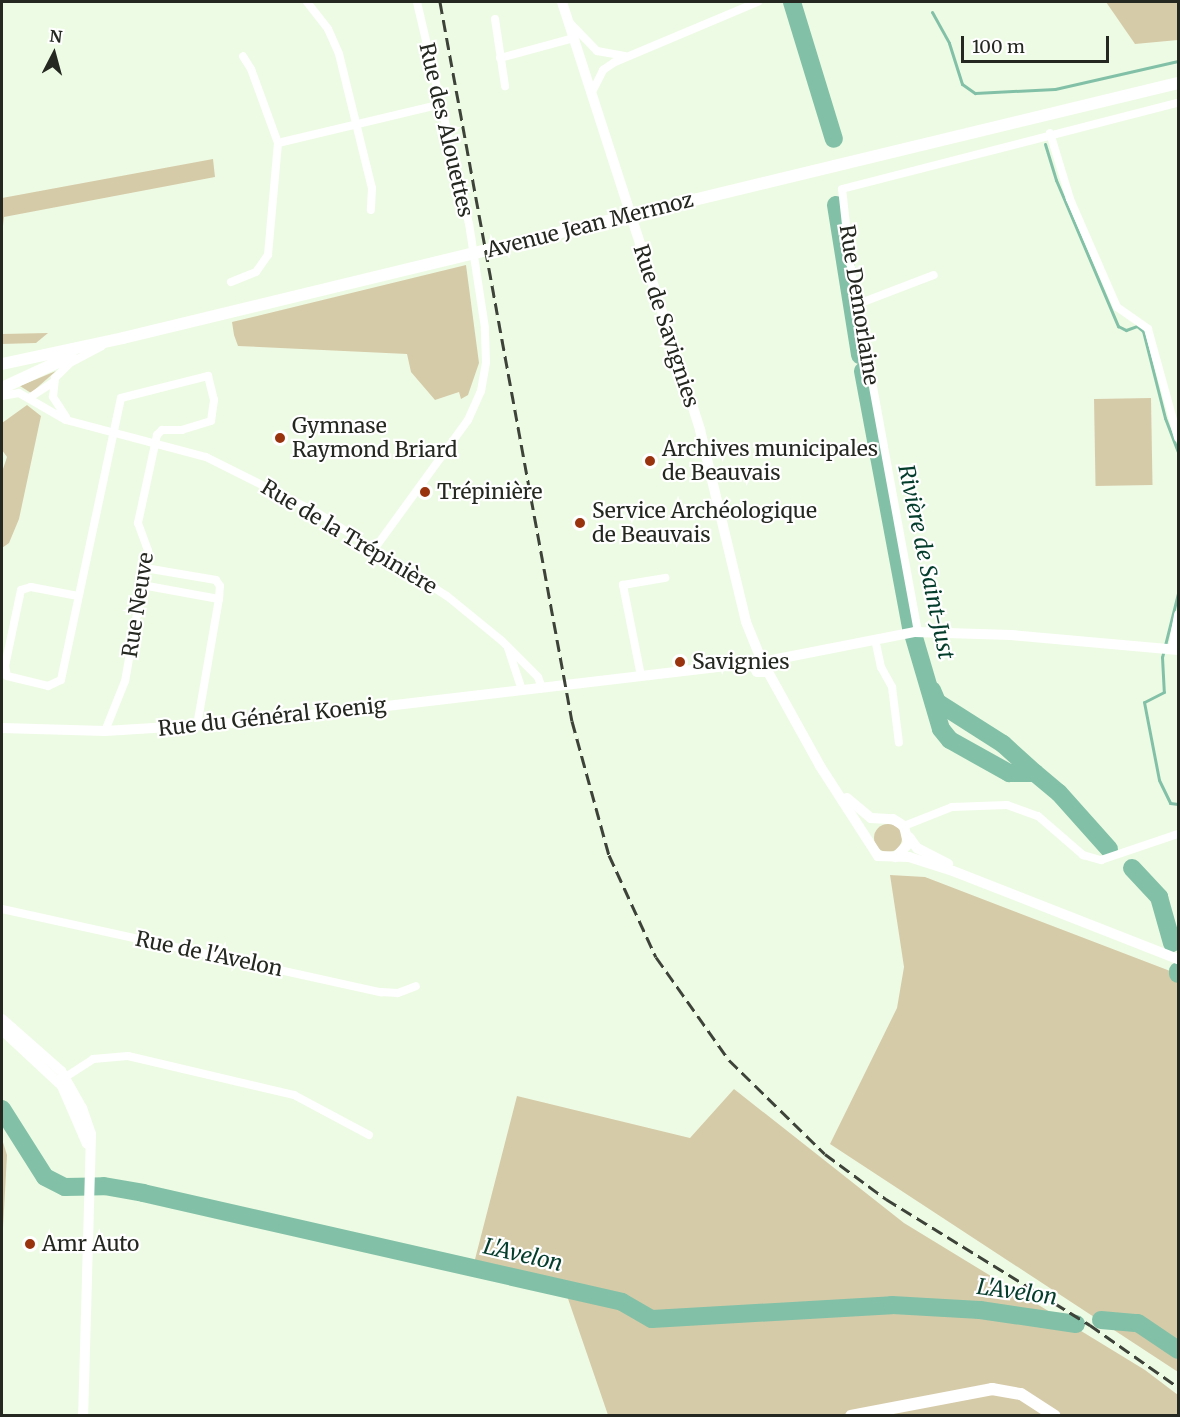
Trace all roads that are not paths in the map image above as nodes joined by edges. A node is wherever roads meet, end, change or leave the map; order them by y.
1 (307, 2) edge
2 (417, 2) edge
3 (562, 2) edge
4 (758, 2) edge
5 (495, 19) dead end
6 (568, 21) junction
7 (574, 38) junction
8 (640, 53) junction
9 (243, 56) dead end
10 (501, 58) junction
11 (1179, 83) edge
12 (506, 86) dead end
13 (592, 92) junction
14 (1179, 103) edge
15 (442, 104) junction
16 (357, 125) junction
17 (1050, 133) junction
18 (278, 143) junction
19 (371, 210) dead end
20 (934, 275) dead end
21 (231, 282) dead end
22 (858, 304) junction
23 (123, 339) junction
24 (104, 345) junction
25 (2, 364) edge
26 (54, 382) junction
27 (2, 388) edge
28 (2, 396) edge
29 (29, 399) junction
30 (74, 422) junction
31 (111, 432) junction
32 (1179, 438) edge
33 (155, 444) junction
34 (375, 548) junction
35 (145, 568) junction
36 (665, 578) dead end
37 (142, 585) junction
38 (78, 596) junction
39 (219, 599) junction
40 (1179, 615) edge
41 (913, 633) junction
42 (875, 639) junction
43 (506, 645) junction
44 (1175, 650) edge
45 (759, 654) junction
46 (772, 660) junction
47 (752, 663) junction
48 (768, 672) junction
49 (640, 676) junction
50 (542, 688) junction
51 (522, 690) junction
52 (197, 726) junction
53 (2, 728) edge
54 (105, 731) junction
55 (899, 743) dead end
56 (831, 783) junction
57 (884, 819) junction
58 (906, 831) junction
59 (1179, 834) edge
60 (868, 841) junction
61 (894, 858) junction
62 (978, 880) junction
63 (2, 909) edge
64 (1179, 959) edge
65 (417, 986) dead end
66 (2, 1019) edge
67 (2, 1030) edge
68 (62, 1080) junction
69 (369, 1135) dead end
70 (898, 1406) junction
71 (83, 1416) edge
72 (851, 1416) edge
73 (1045, 1416) edge
74 (1055, 1416) edge

1 - 16 street
2 - 15 street, Rue des Alouettes
3 - 6 street, Rue de Savignies
4 - 8 street
5 - 10 street
6 - 7 street, Rue de Savignies
6 - 8 street
7 - 10 street
7 - 13 street, Rue de Savignies
8 - 13 street
9 - 18 street
10 - 12 street
11 - 23 main road, Avenue Jean Mermoz
13 - 45 street, Rue de Savignies
14 - 17 street
15 - 16 street
15 - 34 street, Rue des Alouettes
16 - 18 street
16 - 19 street
17 - 22 street, Rue Demorlaine
17 - 32 street
18 - 21 street
20 - 22 street
22 - 41 street, Rue Demorlaine
23 - 24 main road
23 - 25 main road, Avenue Jean Mermoz
24 - 26 street
24 - 27 main road
26 - 29 street
26 - 30 street
28 - 29 street, Rue de la Trépinière
29 - 30 street, Rue de la Trépinière
30 - 31 street, Rue de la Trépinière
31 - 33 street, Rue de la Trépinière
31 - 33 street
31 - 38 street
33 - 34 street, Rue de la Trépinière
33 - 35 street, Rue Neuve
34 - 43 street, Rue de la Trépinière
35 - 37 street, Rue Neuve
35 - 39 street
36 - 49 street
37 - 39 street
37 - 54 street, Rue Neuve
38 - 38 street
39 - 52 street
40 - 44 street
41 - 42 street
41 - 44 street
42 - 46 street
42 - 55 street
43 - 50 street, Rue de la Trépinière
43 - 51 street
45 - 46 street
45 - 47 street
46 - 48 street
47 - 48 street
47 - 49 street, Rue du Général Koenig
48 - 56 street
49 - 50 street, Rue du Général Koenig
50 - 51 street, Rue du Général Koenig
51 - 52 street, Rue du Général Koenig
52 - 54 street, Rue du Général Koenig
53 - 54 street, Rue du Général Koenig
56 - 57 street
56 - 60 street
57 - 58 street
57 - 60 street
58 - 59 street
58 - 61 street
58 - 62 street
60 - 61 street
61 - 62 street
62 - 64 street
63 - 65 street, Rue de l'Avelon
66 - 68 street
67 - 68 street
68 - 69 street
68 - 71 street
70 - 72 main road
70 - 73 main road
70 - 74 main road

